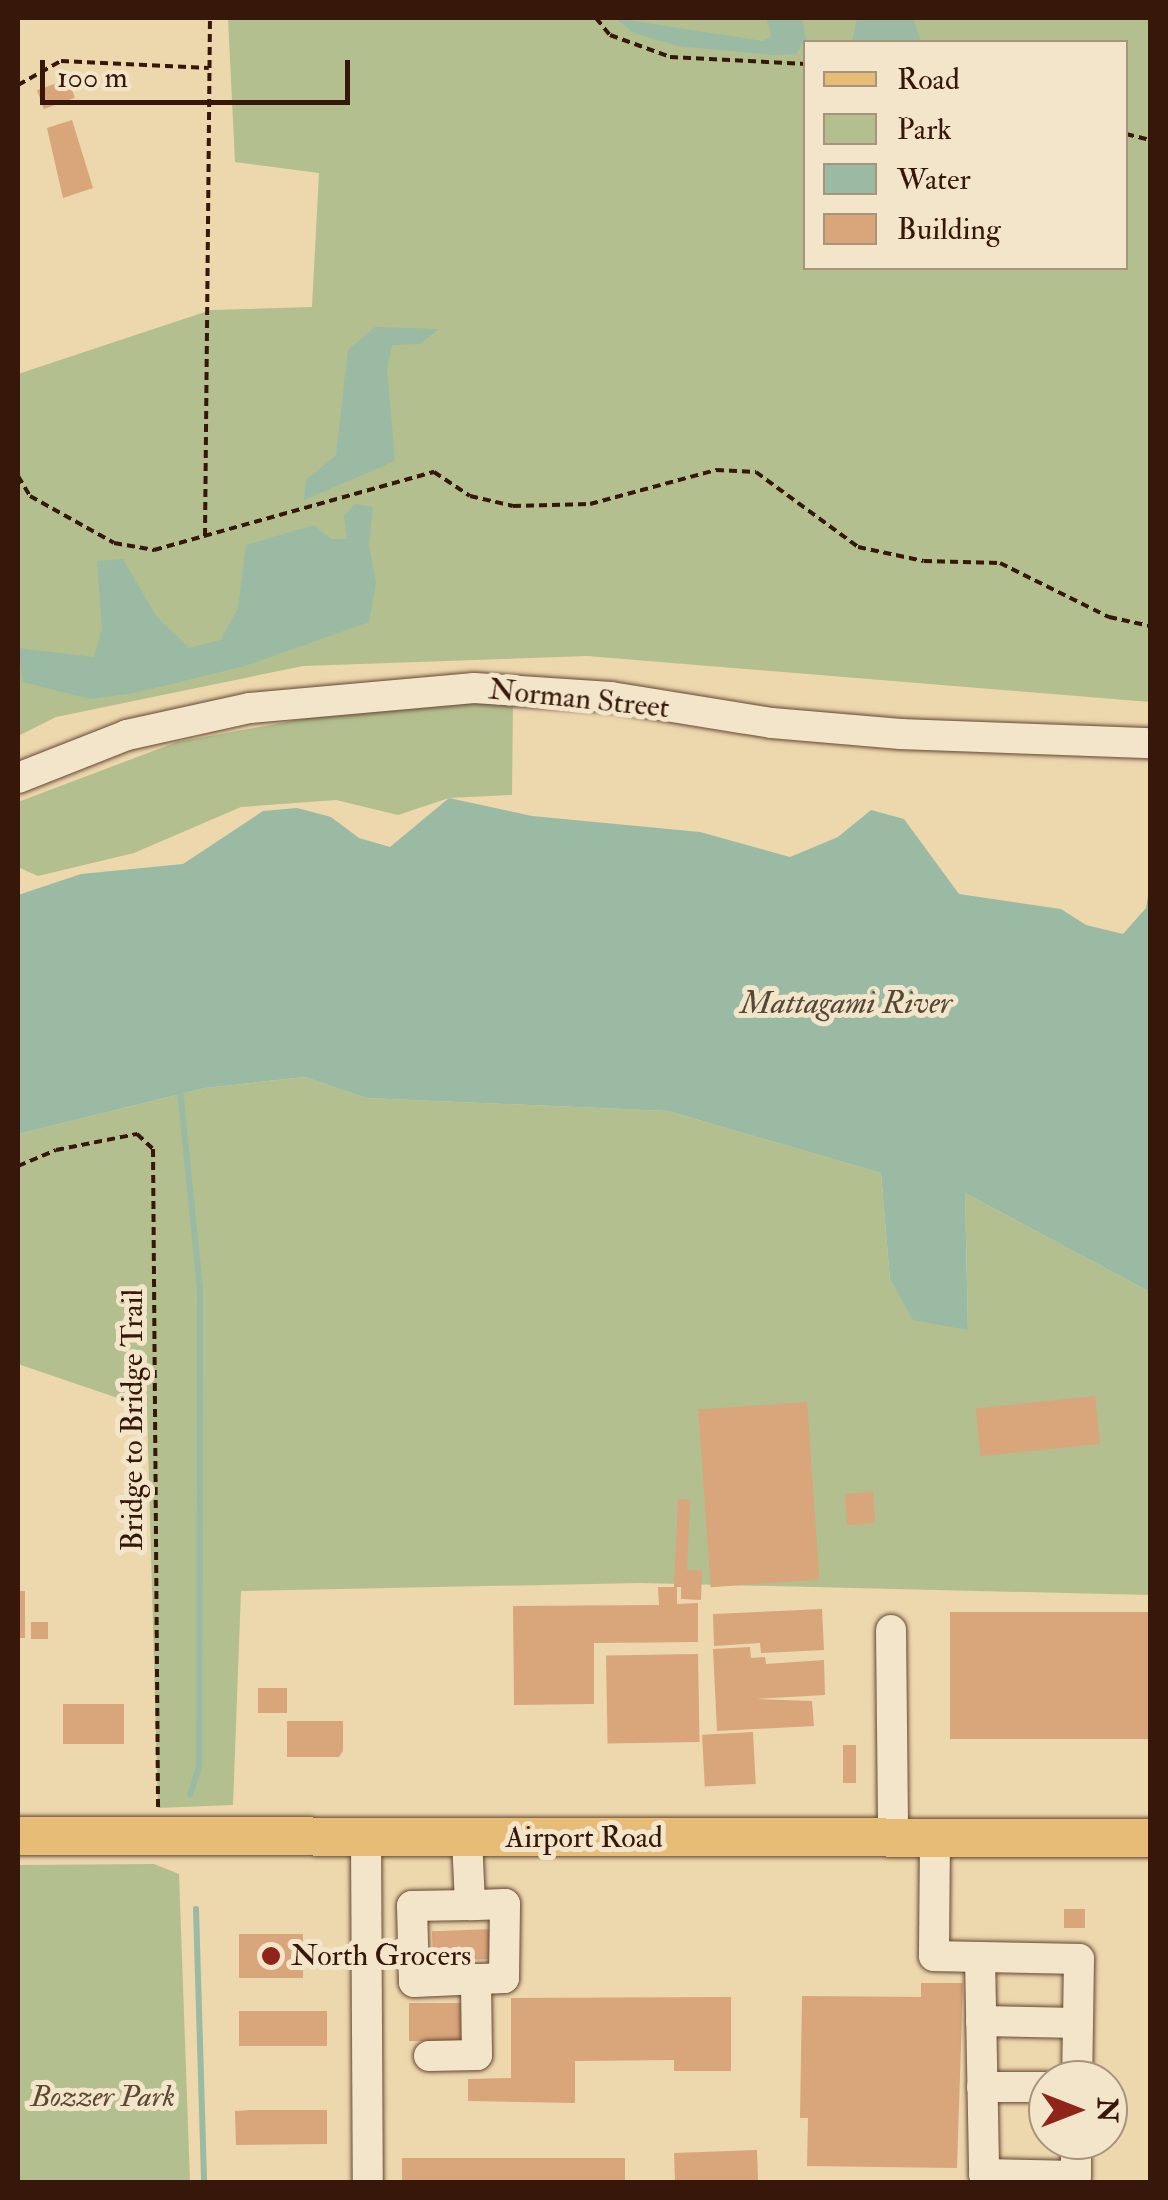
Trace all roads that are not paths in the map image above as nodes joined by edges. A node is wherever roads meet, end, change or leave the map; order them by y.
1 (1150, 743) edge
2 (18, 778) edge
3 (892, 1630) dead end
4 (18, 1836) edge
5 (893, 1837) junction
6 (935, 1837) junction
7 (366, 1838) junction
8 (467, 1838) junction
9 (1150, 1838) edge
10 (470, 1905) junction
11 (980, 1957) junction
12 (476, 1979) junction
13 (981, 2021) junction
14 (1078, 2022) junction
15 (430, 2056) dead end
16 (1077, 2060) edge
17 (982, 2087) junction
18 (1028, 2087) edge
19 (1076, 2160) edge
20 (368, 2182) edge

1 - 2 street, Norman Street
3 - 5 street
4 - 7 main road, Airport Road
5 - 6 main road, Airport Road
5 - 8 main road, Airport Road
6 - 9 main road, Airport Road
6 - 11 street
7 - 8 main road, Airport Road
7 - 20 street
8 - 10 street
10 - 12 street
10 - 12 street
11 - 13 street
11 - 14 street
12 - 15 street
13 - 14 street
13 - 17 street
14 - 16 street
17 - 18 street
17 - 19 street

